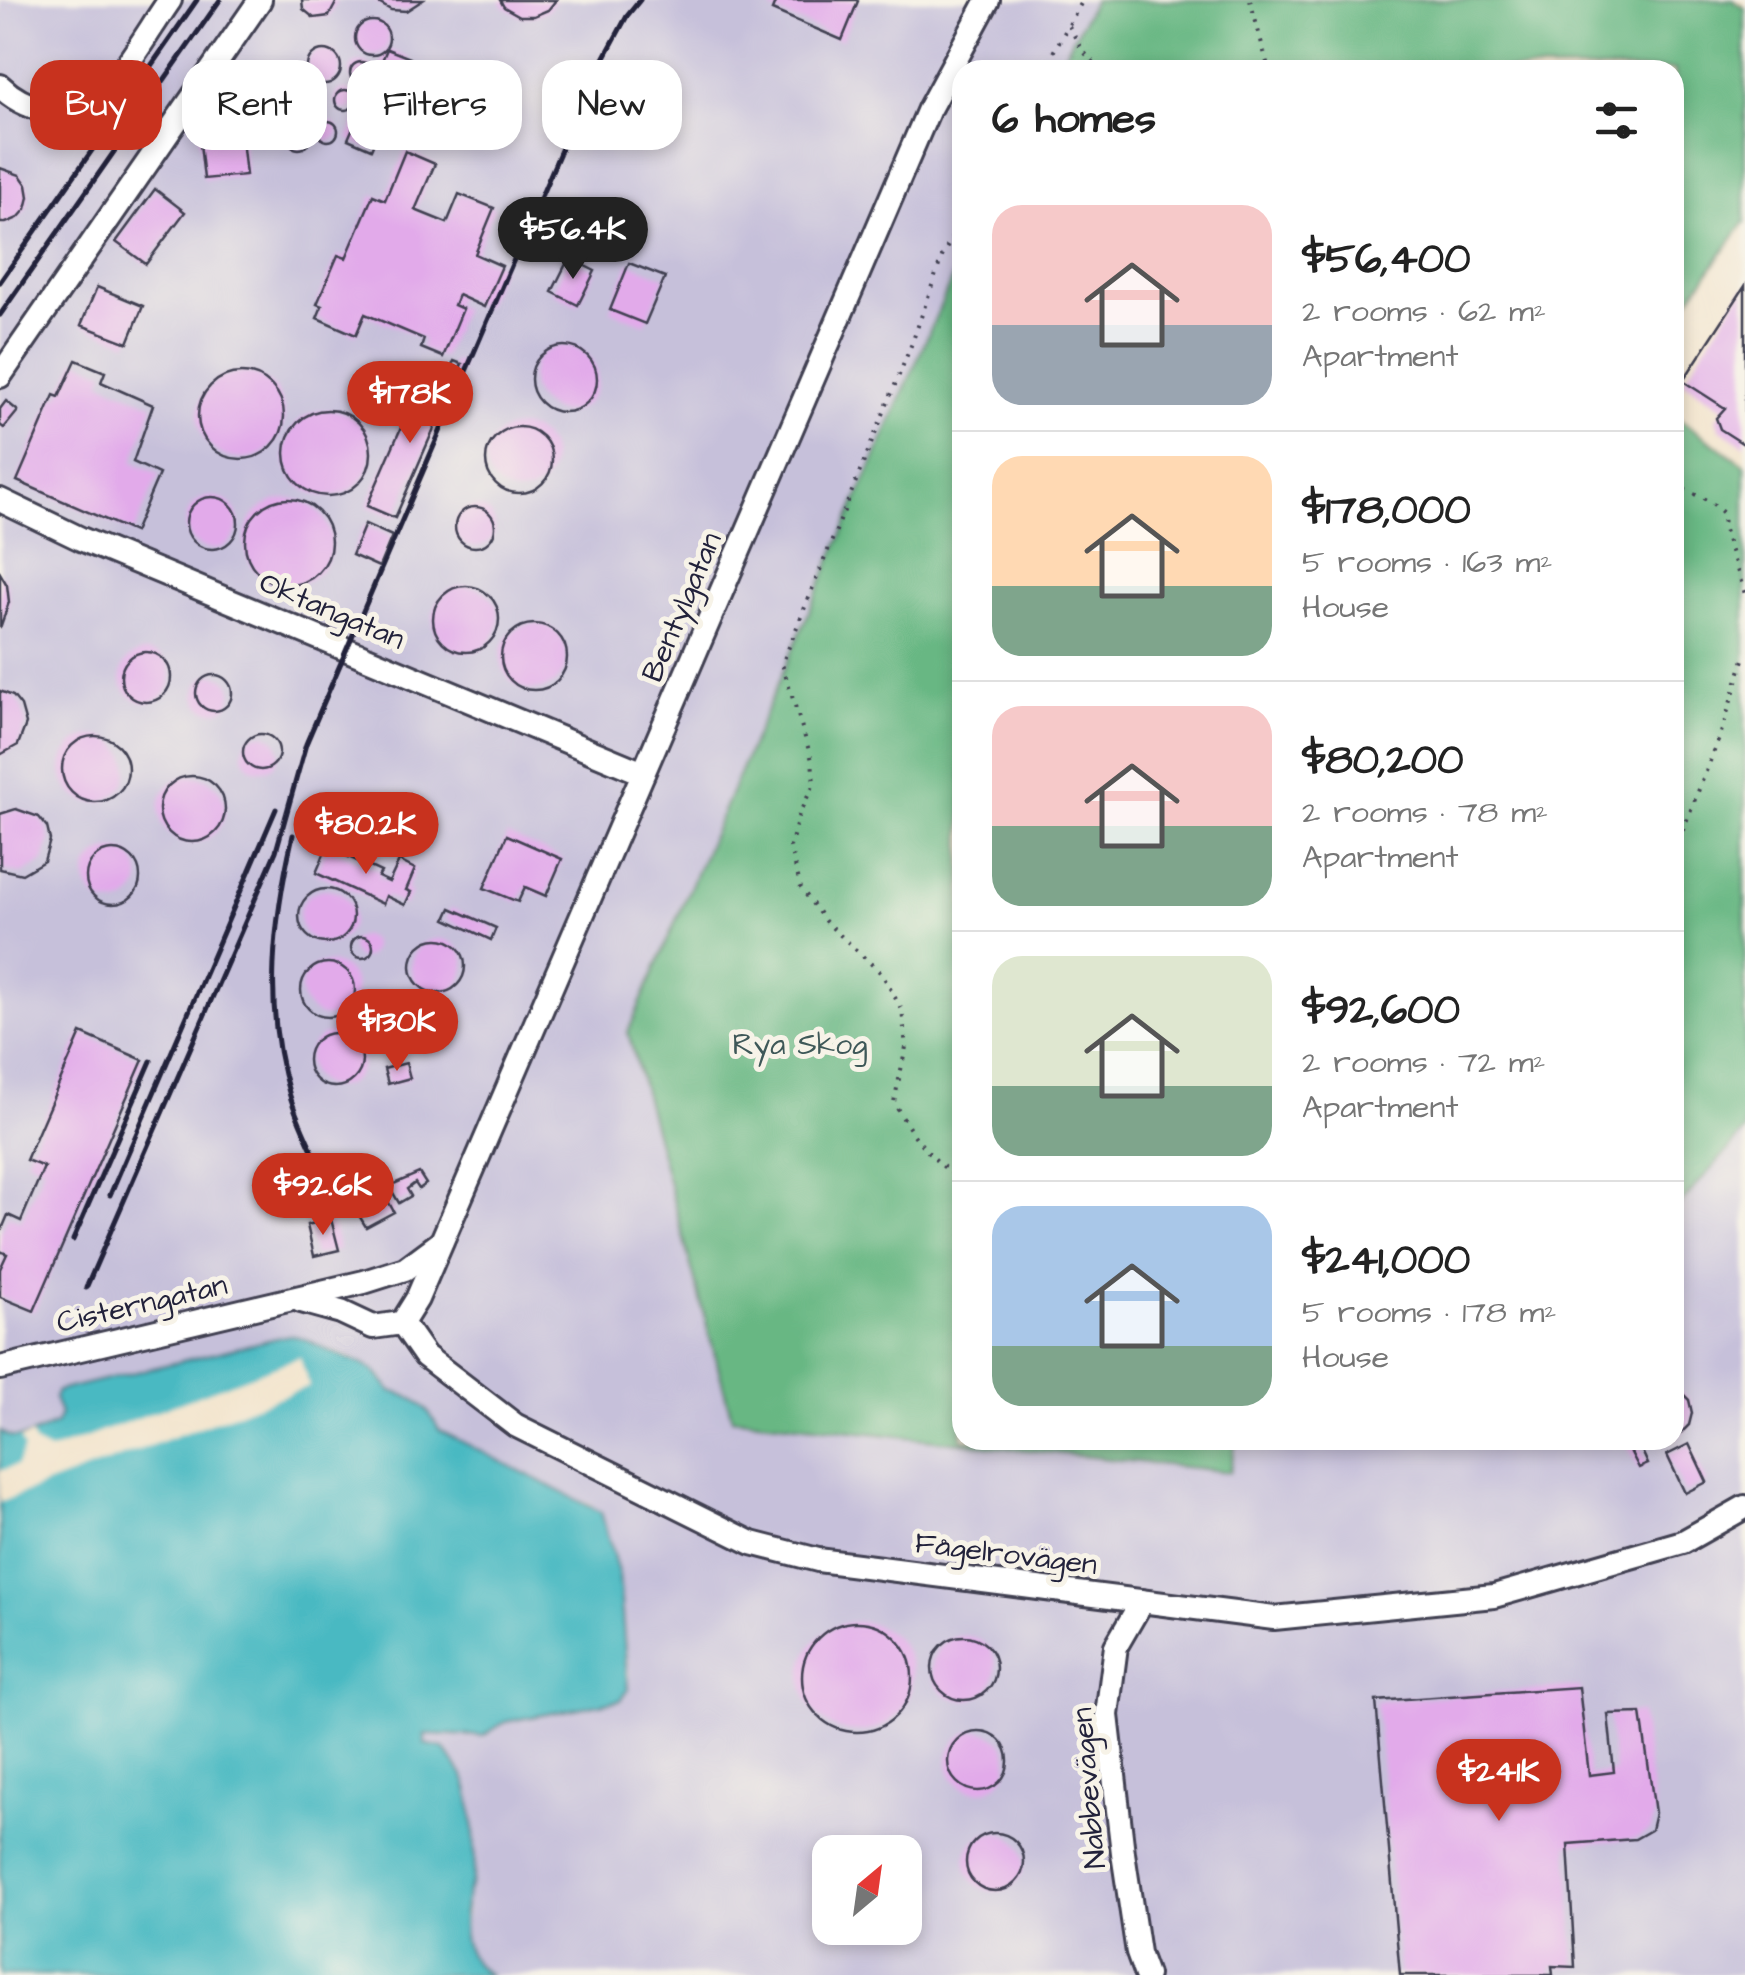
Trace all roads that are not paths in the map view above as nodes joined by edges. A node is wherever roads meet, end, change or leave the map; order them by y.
1 (170, 0) edge
2 (260, 0) edge
3 (988, 0) edge
4 (956, 60) edge
5 (952, 67) edge
6 (1, 90) edge
7 (0, 376) edge
8 (0, 500) edge
9 (643, 773) junction
10 (440, 1242) junction
11 (298, 1300) junction
12 (402, 1323) junction
13 (0, 1368) edge
14 (1745, 1507) edge
15 (1142, 1601) junction
16 (1146, 1975) edge

1 - 6 lane
2 - 7 lane
3 - 4 lane, Bentylgatan
5 - 9 lane, Bentylgatan
8 - 9 lane, Oktangatan
9 - 10 lane, Bentylgatan
10 - 11 lane, Cisterngatan
10 - 12 lane
11 - 12 lane, Cisterngatan
11 - 13 lane, Cisterngatan
12 - 15 lane, Fågelrovägen
14 - 15 lane, Fågelrovägen
15 - 16 lane, Nabbevägen

